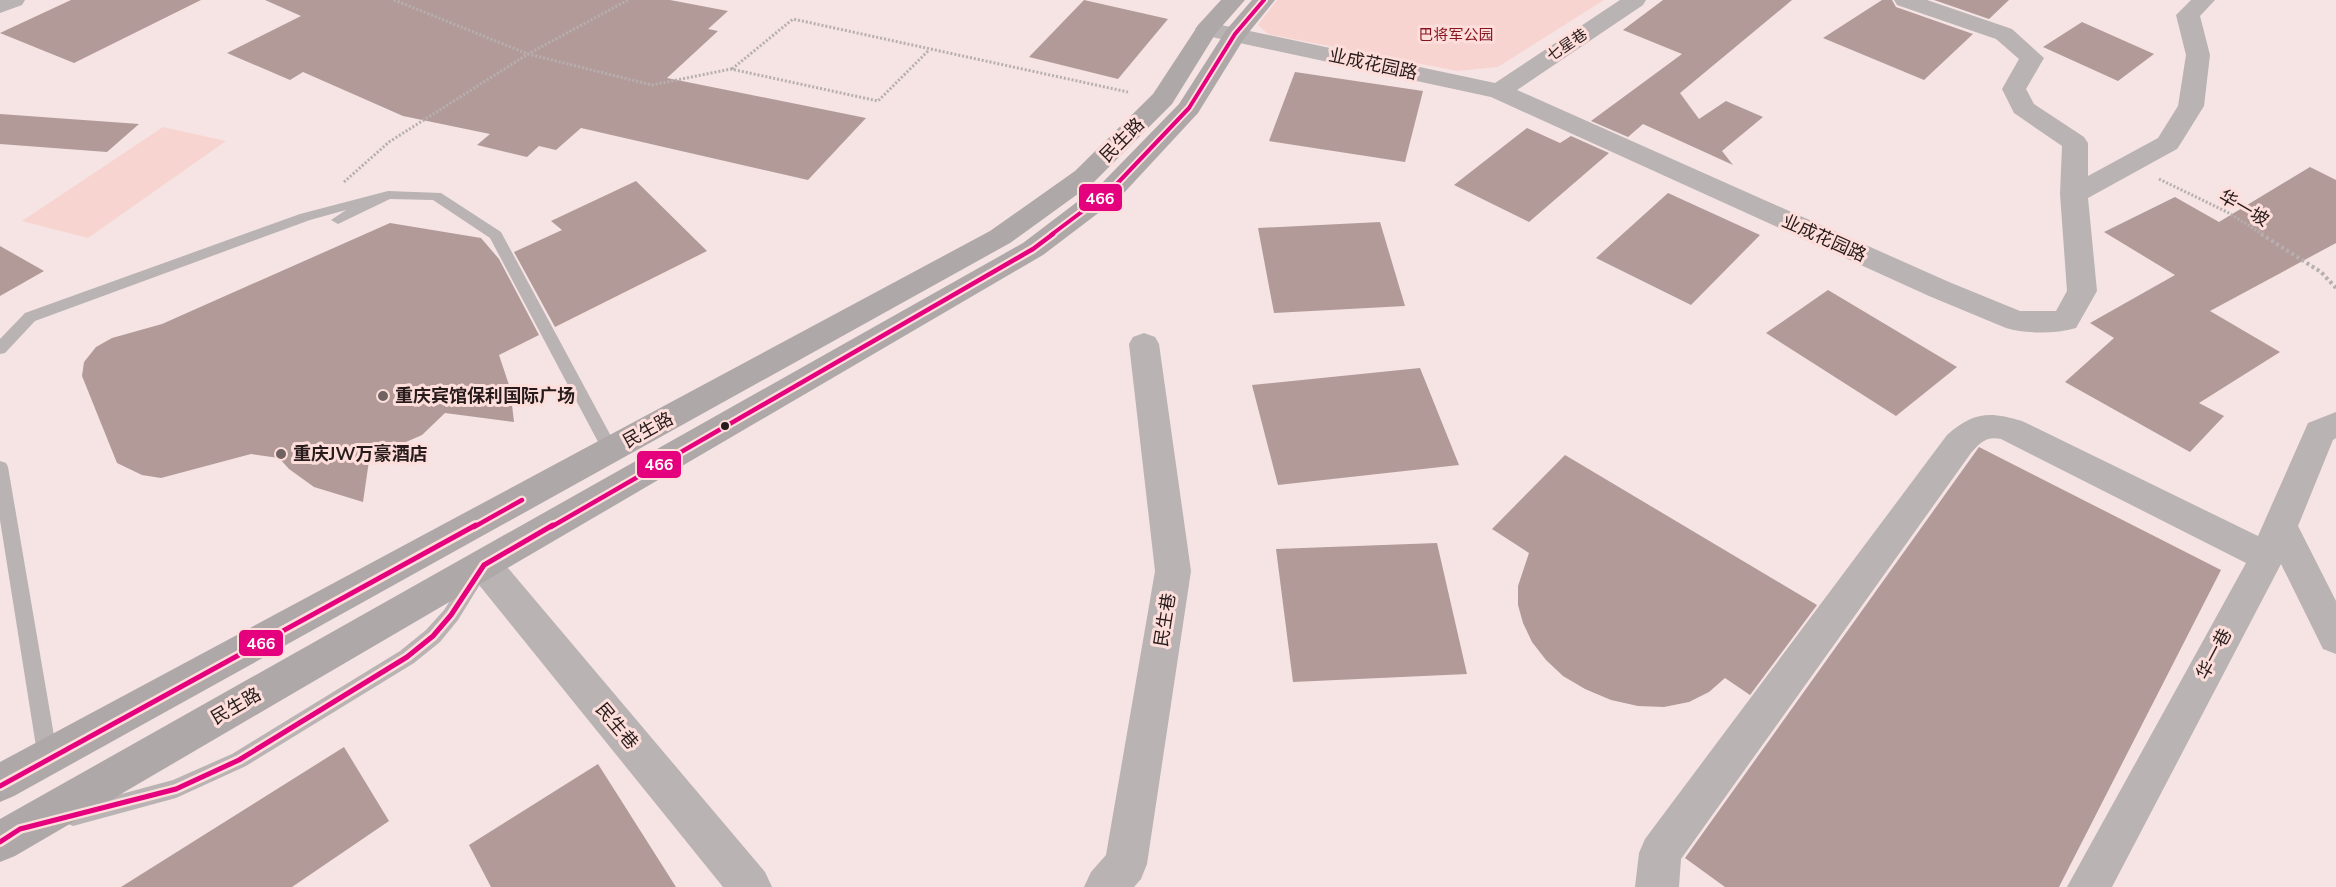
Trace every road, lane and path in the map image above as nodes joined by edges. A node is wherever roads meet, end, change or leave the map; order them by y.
1 (14, 0) edge
2 (394, 0) edge
3 (628, 0) edge
4 (1234, 0) edge
5 (1264, 0) edge
6 (1635, 0) edge
7 (1905, 0) edge
8 (2204, 0) edge
9 (0, 6) edge
10 (1221, 32) junction
11 (929, 50) junction
12 (528, 54) junction
13 (731, 69) junction
14 (1499, 91) junction
15 (1163, 99) junction
16 (2129, 164) junction
17 (2074, 194) junction
18 (388, 195) junction
19 (305, 217) junction
20 (338, 220) dead end
21 (2336, 288) edge
22 (1144, 344) dead end
23 (0, 349) edge
24 (2336, 424) edge
25 (611, 451) junction
26 (0, 466) edge
27 (2273, 542) junction
28 (484, 565) junction
29 (2336, 638) edge
30 (48, 759) junction
31 (2, 783) edge
32 (10, 835) edge
33 (750, 887) edge
34 (1106, 887) edge
35 (1657, 887) edge
36 (2089, 887) edge

1 - 9 street
2 - 12 path
3 - 12 path
4 - 10 main road, 民生路
5 - 10 main road, 民生路
6 - 14 street, 七星巷
7 - 17 street
8 - 16 street
10 - 14 street, 业成花园路
10 - 15 main road, 民生路
10 - 28 main road, 民生路
11 - 13 path
11 - 13 path
11 - 15 path
12 - 13 path
12 - 19 path
14 - 17 street, 业成花园路
15 - 25 main road, 民生路
16 - 17 street
16 - 21 path, 华一坡
18 - 19 lane
18 - 20 lane
18 - 25 lane
19 - 23 lane
22 - 34 street, 民生巷
24 - 27 street, 华一巷
25 - 30 main road, 民生路
26 - 30 lane
27 - 29 street
27 - 35 street
27 - 36 street, 华一巷
28 - 32 main road, 民生路
28 - 33 street, 民生巷
30 - 31 main road, 民生路

